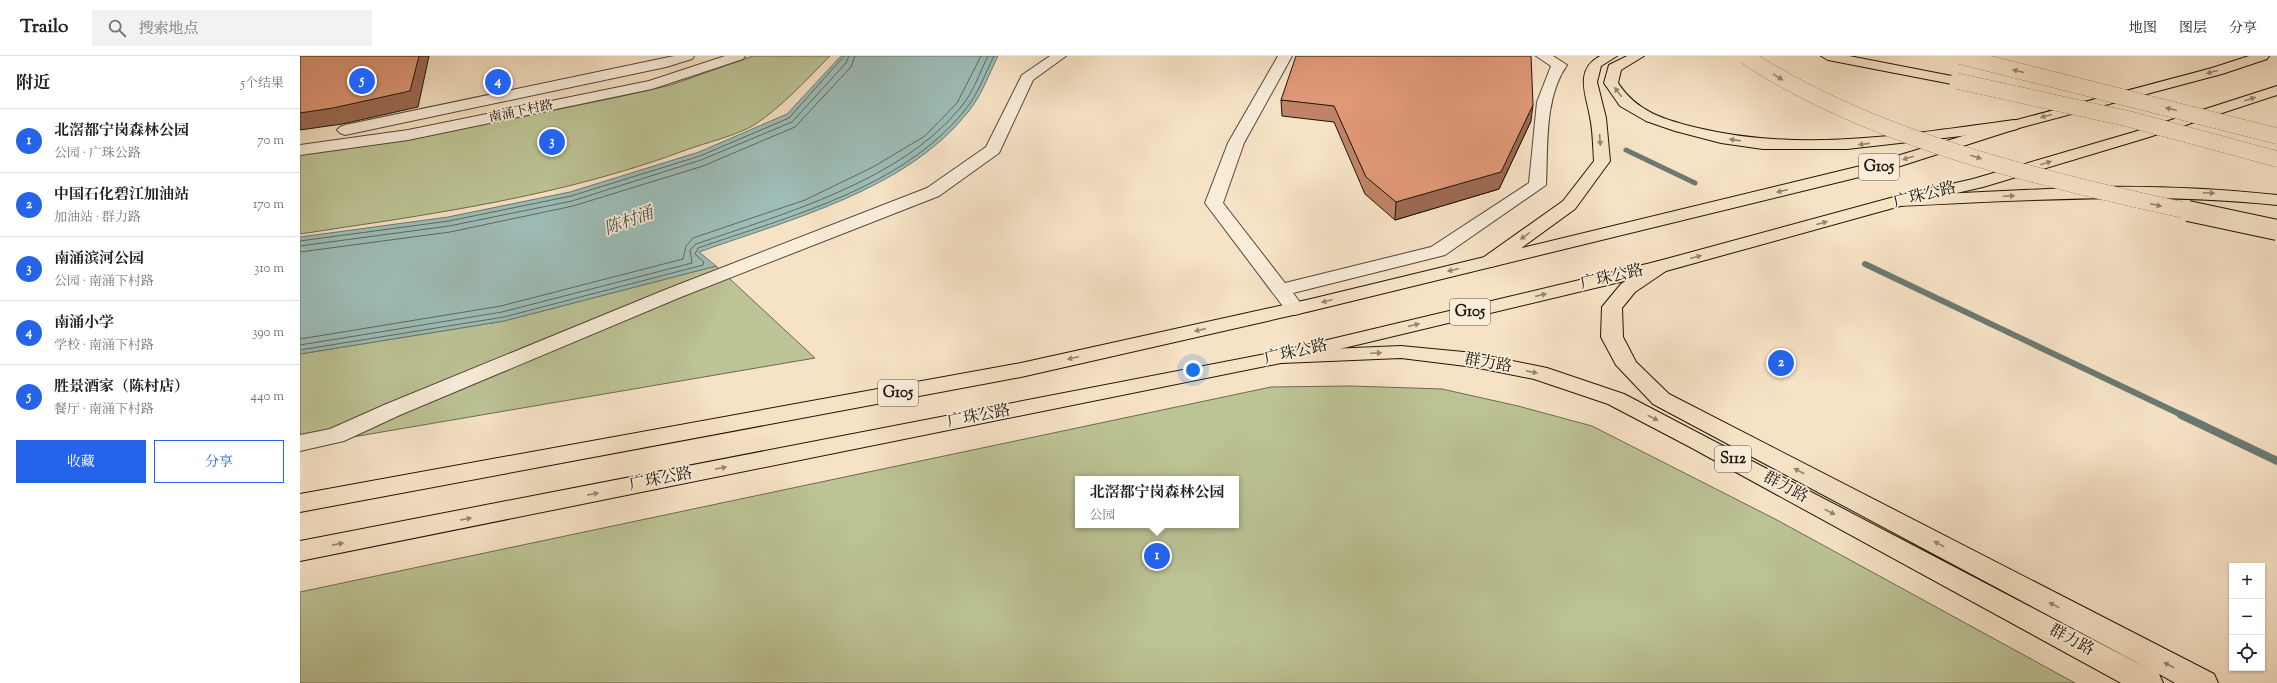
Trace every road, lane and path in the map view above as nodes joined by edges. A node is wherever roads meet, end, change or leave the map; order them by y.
1 (688, 56) edge
2 (738, 56) edge
3 (1059, 56) edge
4 (1285, 56) edge
5 (1543, 56) edge
6 (1610, 56) edge
7 (1637, 56) edge
8 (1745, 56) edge
9 (1828, 56) edge
10 (1863, 56) edge
11 (1959, 56) edge
12 (2262, 56) edge
13 (1962, 78) junction
14 (2277, 90) edge
15 (2014, 125) junction
16 (300, 136) edge
17 (2277, 136) edge
18 (300, 150) edge
19 (2277, 150) edge
20 (2277, 159) edge
21 (2277, 200) edge
22 (1900, 201) junction
23 (2277, 230) edge
24 (1491, 261) junction
25 (1659, 267) junction
26 (1281, 290) junction
27 (1296, 309) junction
28 (1281, 357) junction
29 (300, 442) edge
30 (300, 503) edge
31 (300, 551) edge
32 (2148, 683) edge
33 (2203, 683) edge

1 - 16 street
2 - 18 street, 南涌下村路
3 - 29 street
4 - 26 street
5 - 26 street
6 -> 24 main road
15 -> 7 main road
8 -> 23 main road, bridge
9 - 13 main road
10 - 13 main road
17 -> 11 main road, bridge
12 -> 15 main road, G105
13 - 19 main road
13 - 20 main road, bridge
22 -> 14 main road, 广珠公路 / G105
15 -> 24 main road, G105
22 -> 21 main road
25 -> 22 main road, 广珠公路 / G105
24 -> 27 main road, G105
28 -> 25 main road, 广珠公路 / G105
33 -> 25 main road, 群力路 / S112
26 - 27 street
27 -> 30 main road, G105
31 -> 28 main road, 广珠公路 / G105
28 -> 32 main road, 群力路 / S112

